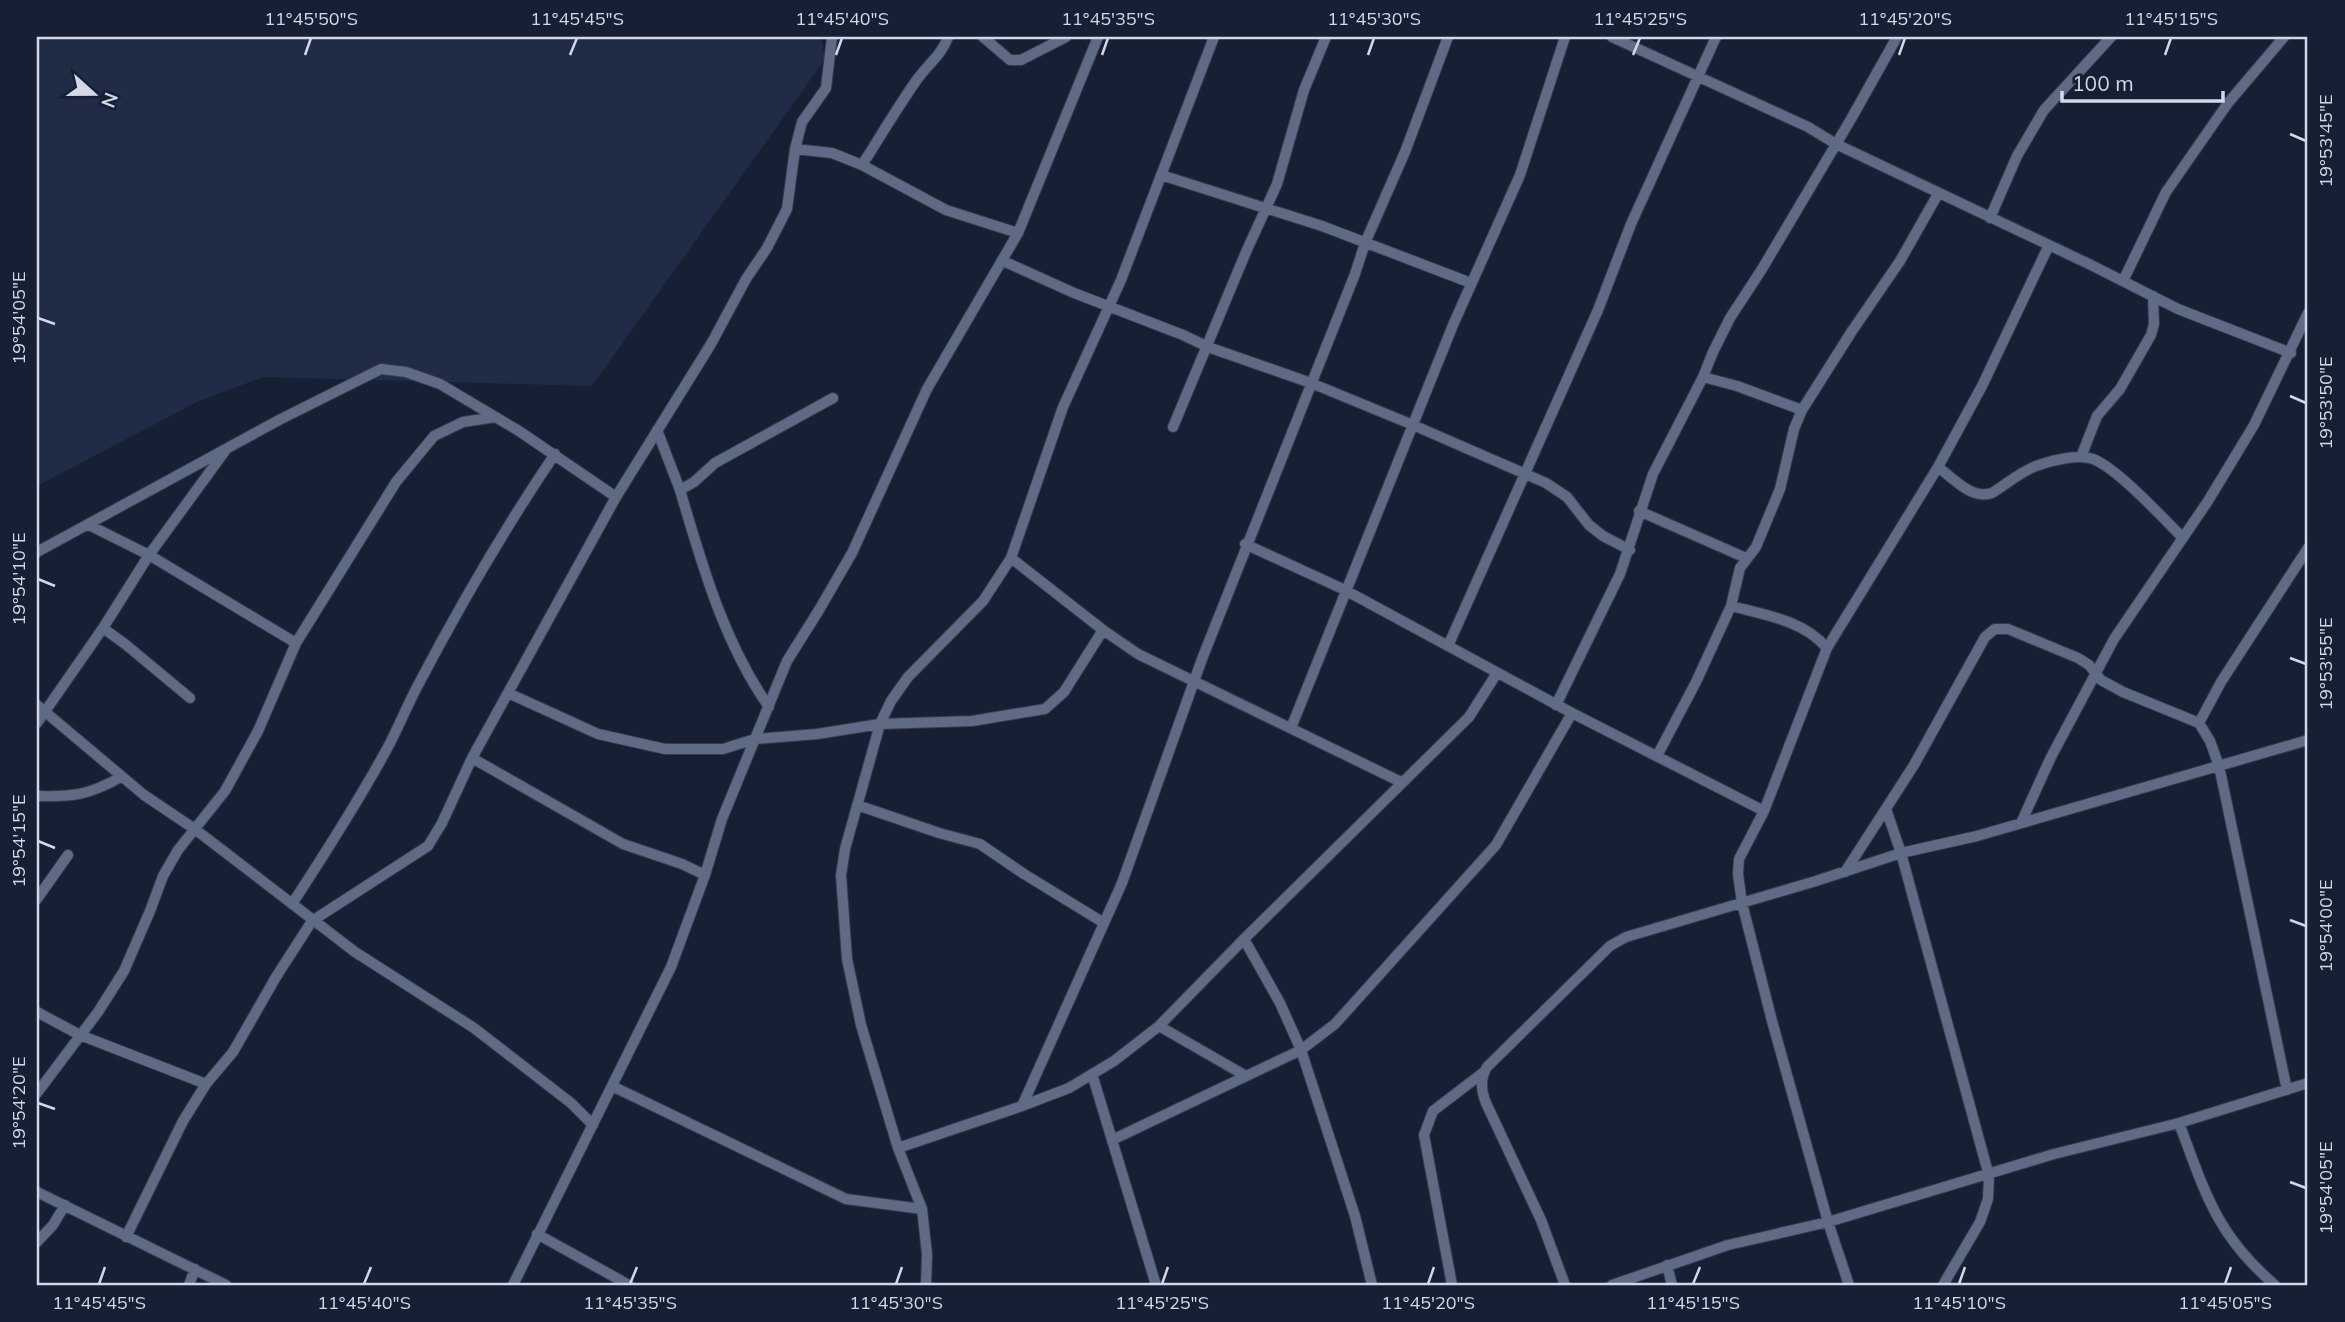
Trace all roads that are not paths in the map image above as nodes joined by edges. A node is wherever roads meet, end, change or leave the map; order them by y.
1 (832, 37) edge
2 (948, 37) edge
3 (983, 37) edge
4 (1066, 37) edge
5 (1098, 37) edge
6 (1214, 37) edge
7 (1326, 37) edge
8 (1448, 37) edge
9 (1565, 37) edge
10 (1612, 37) edge
11 (1716, 37) edge
12 (1897, 37) edge
13 (2110, 37) edge
14 (2284, 37) edge
15 (1698, 78) junction
16 (1836, 144) junction
17 (795, 149) junction
18 (862, 165) junction
19 (1161, 175) junction
20 (1938, 194) junction
21 (1266, 209) junction
22 (1990, 218) junction
23 (1018, 233) junction
24 (1364, 243) junction
25 (2049, 245) junction
26 (1003, 261) junction
27 (2123, 281) junction
28 (1471, 283) junction
29 (2153, 296) junction
30 (1110, 307) junction
31 (2308, 313) edge
32 (1208, 347) junction
33 (2291, 353) junction
34 (1703, 377) junction
35 (1311, 383) junction
36 (833, 398) dead end
37 (1802, 410) junction
38 (496, 417) junction
39 (1413, 425) junction
40 (1173, 427) dead end
41 (657, 430) junction
42 (227, 449) junction
43 (555, 454) junction
44 (2081, 457) junction
45 (1938, 467) junction
46 (1524, 474) junction
47 (680, 490) junction
48 (616, 496) junction
49 (1639, 510) junction
50 (89, 525) junction
51 (2183, 538) junction
52 (1245, 544) junction
53 (2308, 548) edge
54 (1630, 550) junction
55 (37, 552) edge
56 (149, 555) junction
57 (1011, 558) junction
58 (1746, 558) junction
59 (1345, 590) junction
60 (1731, 606) junction
61 (103, 628) junction
62 (1103, 630) junction
63 (296, 643) junction
64 (1448, 646) junction
65 (1827, 648) junction
66 (1497, 673) junction
67 (2096, 673) junction
68 (1194, 680) junction
69 (508, 693) junction
70 (190, 698) dead end
71 (1556, 705) junction
72 (769, 707) junction
73 (40, 708) edge
74 (1572, 713) junction
75 (37, 723) edge
76 (2199, 723) junction
77 (880, 724) junction
78 (1291, 728) junction
79 (755, 739) junction
80 (2308, 740) edge
81 (1657, 756) junction
82 (472, 758) junction
83 (2219, 766) junction
84 (121, 777) junction
85 (1401, 782) junction
86 (37, 796) edge
87 (858, 805) junction
88 (1886, 809) junction
89 (1764, 811) junction
90 (2021, 823) junction
91 (196, 830) junction
92 (1901, 853) junction
93 (68, 855) dead end
94 (1844, 872) junction
95 (705, 875) junction
96 (37, 899) edge
97 (1742, 903) junction
98 (292, 904) junction
99 (313, 920) junction
100 (1104, 923) junction
101 (1244, 939) junction
102 (37, 1012) edge
103 (1159, 1026) junction
104 (80, 1035) junction
105 (1301, 1050) junction
106 (1484, 1072) junction
107 (1092, 1074) junction
108 (1246, 1076) junction
109 (2308, 1083) edge
110 (206, 1084) junction
111 (612, 1086) junction
112 (2287, 1090) junction
113 (37, 1093) edge
114 (1022, 1106) junction
115 (2179, 1123) junction
116 (593, 1125) junction
117 (1112, 1140) junction
118 (898, 1148) junction
119 (1989, 1176) junction
120 (37, 1192) edge
121 (65, 1205) junction
122 (922, 1209) junction
123 (1828, 1222) junction
124 (537, 1234) junction
125 (126, 1237) junction
126 (37, 1242) edge
127 (1667, 1265) junction
128 (195, 1269) junction
129 (188, 1285) edge
130 (226, 1285) edge
131 (513, 1285) edge
132 (629, 1285) edge
133 (926, 1285) edge
134 (1156, 1285) edge
135 (1372, 1285) edge
136 (1452, 1285) edge
137 (1565, 1285) edge
138 (1612, 1285) edge
139 (1672, 1285) edge
140 (1849, 1285) edge
141 (1943, 1285) edge
142 (2274, 1285) edge

1 - 17 street
2 - 18 street
3 - 4 street
5 - 23 street
6 - 19 street
7 - 21 street
8 - 24 street
9 - 28 street
10 - 15 street
11 - 15 street
12 - 16 street
13 - 22 street
14 - 27 street
15 - 16 street
15 - 46 street
16 - 20 street
16 - 34 street
17 - 18 street
17 - 41 street
18 - 23 street
19 - 21 street
19 - 30 street
20 - 22 street
20 - 37 street
21 - 24 street
21 - 32 street
22 - 25 street
23 - 26 street
24 - 28 street
24 - 35 street
25 - 27 street
25 - 45 street
26 - 30 street
26 - 72 street
27 - 29 street
28 - 39 street
29 - 33 street
29 - 44 street
30 - 32 street
30 - 57 street
31 - 33 street
32 - 35 street
32 - 40 street
33 - 51 street
34 - 37 street
34 - 49 street
35 - 39 street
35 - 52 street
36 - 47 street
37 - 58 street
38 - 42 street
38 - 43 street
38 - 63 street
39 - 46 street
39 - 59 street
41 - 47 street
41 - 48 street
42 - 50 street
42 - 56 street
43 - 48 street
43 - 98 street
44 - 45 street
44 - 51 street
45 - 65 street
46 - 54 street
46 - 64 street
47 - 72 street
48 - 69 street
49 - 54 street
49 - 58 street
50 - 55 street
50 - 56 street
51 - 67 street
52 - 59 street
52 - 68 street
53 - 76 street
54 - 71 street
56 - 61 street
56 - 63 street
57 - 62 street
57 - 77 street
58 - 60 street
59 - 64 street
59 - 78 street
60 - 65 street
60 - 81 street
61 - 70 street
61 - 73 street
62 - 68 street
62 - 77 street
63 - 91 street
64 - 66 street
65 - 89 street
66 - 71 street
66 - 85 street
67 - 76 street
67 - 88 street
67 - 90 street
68 - 78 street
68 - 100 street
69 - 79 street
69 - 82 street
71 - 74 street
72 - 79 street
73 - 75 street
73 - 84 street
74 - 81 street
74 - 105 street
76 - 83 street
77 - 79 street
77 - 87 street
78 - 85 street
79 - 95 street
80 - 83 street
81 - 89 street
82 - 95 street
82 - 99 street
83 - 90 street
83 - 112 street
84 - 86 street
84 - 91 street
85 - 101 street
87 - 100 street
87 - 118 street
88 - 92 street
88 - 94 street
89 - 97 street
90 - 92 street
91 - 98 street
91 - 104 street
92 - 94 street
92 - 119 street
93 - 96 street
94 - 97 street
95 - 111 street
97 - 106 street
97 - 123 street
98 - 99 street
99 - 110 street
99 - 116 street
100 - 114 street
101 - 103 street
101 - 105 street
102 - 104 street
103 - 107 street
103 - 108 street
104 - 110 street
104 - 113 street
105 - 108 street
105 - 135 street
106 - 136 street
106 - 137 street
107 - 114 street
107 - 117 street
108 - 117 street
109 - 112 street
110 - 125 street
111 - 116 street
111 - 122 street
112 - 115 street
114 - 118 street
115 - 119 street
115 - 142 street
116 - 124 street
117 - 134 street
118 - 122 street
119 - 123 street
119 - 141 street
120 - 121 street
121 - 125 street
121 - 126 street
122 - 133 street
123 - 127 street
123 - 140 street
124 - 131 street
124 - 132 street
125 - 128 street
127 - 138 street
127 - 139 street
128 - 129 street
128 - 130 street

